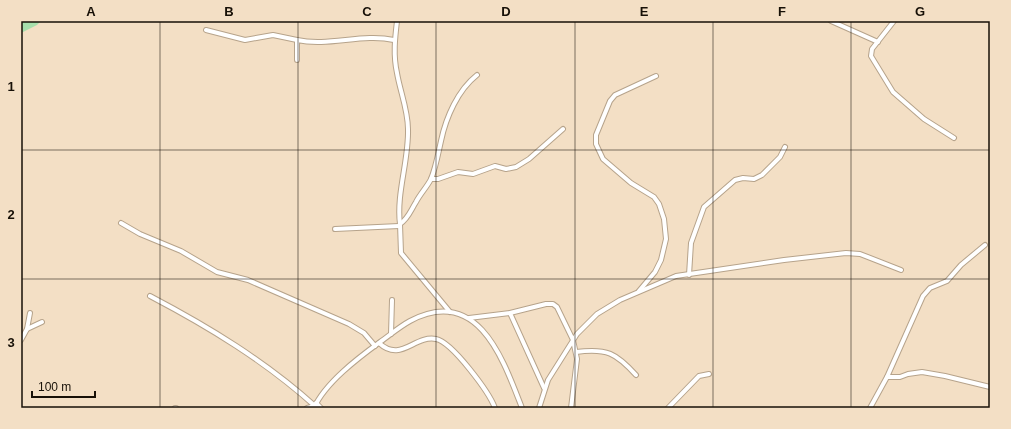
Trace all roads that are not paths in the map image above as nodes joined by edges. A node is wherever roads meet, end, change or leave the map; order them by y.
1 (397, 21) edge
2 (831, 21) edge
3 (894, 21) edge
4 (206, 30) dead end
5 (297, 40) junction
6 (394, 40) junction
7 (878, 42) junction
8 (297, 60) dead end
9 (477, 75) dead end
10 (656, 76) dead end
11 (563, 128) dead end
12 (954, 138) dead end
13 (785, 147) dead end
14 (430, 179) junction
15 (121, 223) dead end
16 (400, 225) junction
17 (335, 229) dead end
18 (985, 245) dead end
19 (901, 270) dead end
20 (689, 275) junction
21 (639, 291) junction
22 (150, 296) dead end
23 (392, 300) dead end
24 (450, 312) junction
25 (30, 313) dead end
26 (510, 313) junction
27 (469, 318) junction
28 (42, 322) dead end
29 (27, 329) junction
30 (392, 334) junction
31 (21, 340) edge
32 (573, 340) junction
33 (377, 344) junction
34 (576, 352) junction
35 (709, 374) dead end
36 (636, 375) dead end
37 (886, 377) junction
38 (990, 387) edge
39 (544, 388) junction
40 (315, 405) edge
41 (307, 408) edge
42 (321, 408) edge
43 (495, 408) edge
44 (522, 408) edge
45 (539, 408) edge
46 (571, 408) edge
47 (668, 408) edge
48 (870, 408) edge

1 - 6 street
2 - 7 street
3 - 7 street
4 - 5 street
5 - 6 street
5 - 8 street
6 - 16 street
7 - 12 street
9 - 14 street
10 - 21 street
11 - 14 street
13 - 20 street
14 - 16 street
15 - 33 street
16 - 17 street
16 - 24 street
18 - 37 street
19 - 20 street
20 - 21 street
21 - 32 street
22 - 40 street
23 - 30 street
24 - 27 street
24 - 30 street
25 - 29 street
26 - 27 street
26 - 32 street
26 - 39 street
27 - 44 street
28 - 29 street
29 - 31 street
30 - 33 street
32 - 34 street
32 - 39 street
33 - 40 street
33 - 43 street
34 - 36 street
34 - 46 street
35 - 47 street
37 - 38 street
37 - 48 street
39 - 45 street
40 - 41 street
40 - 42 street

